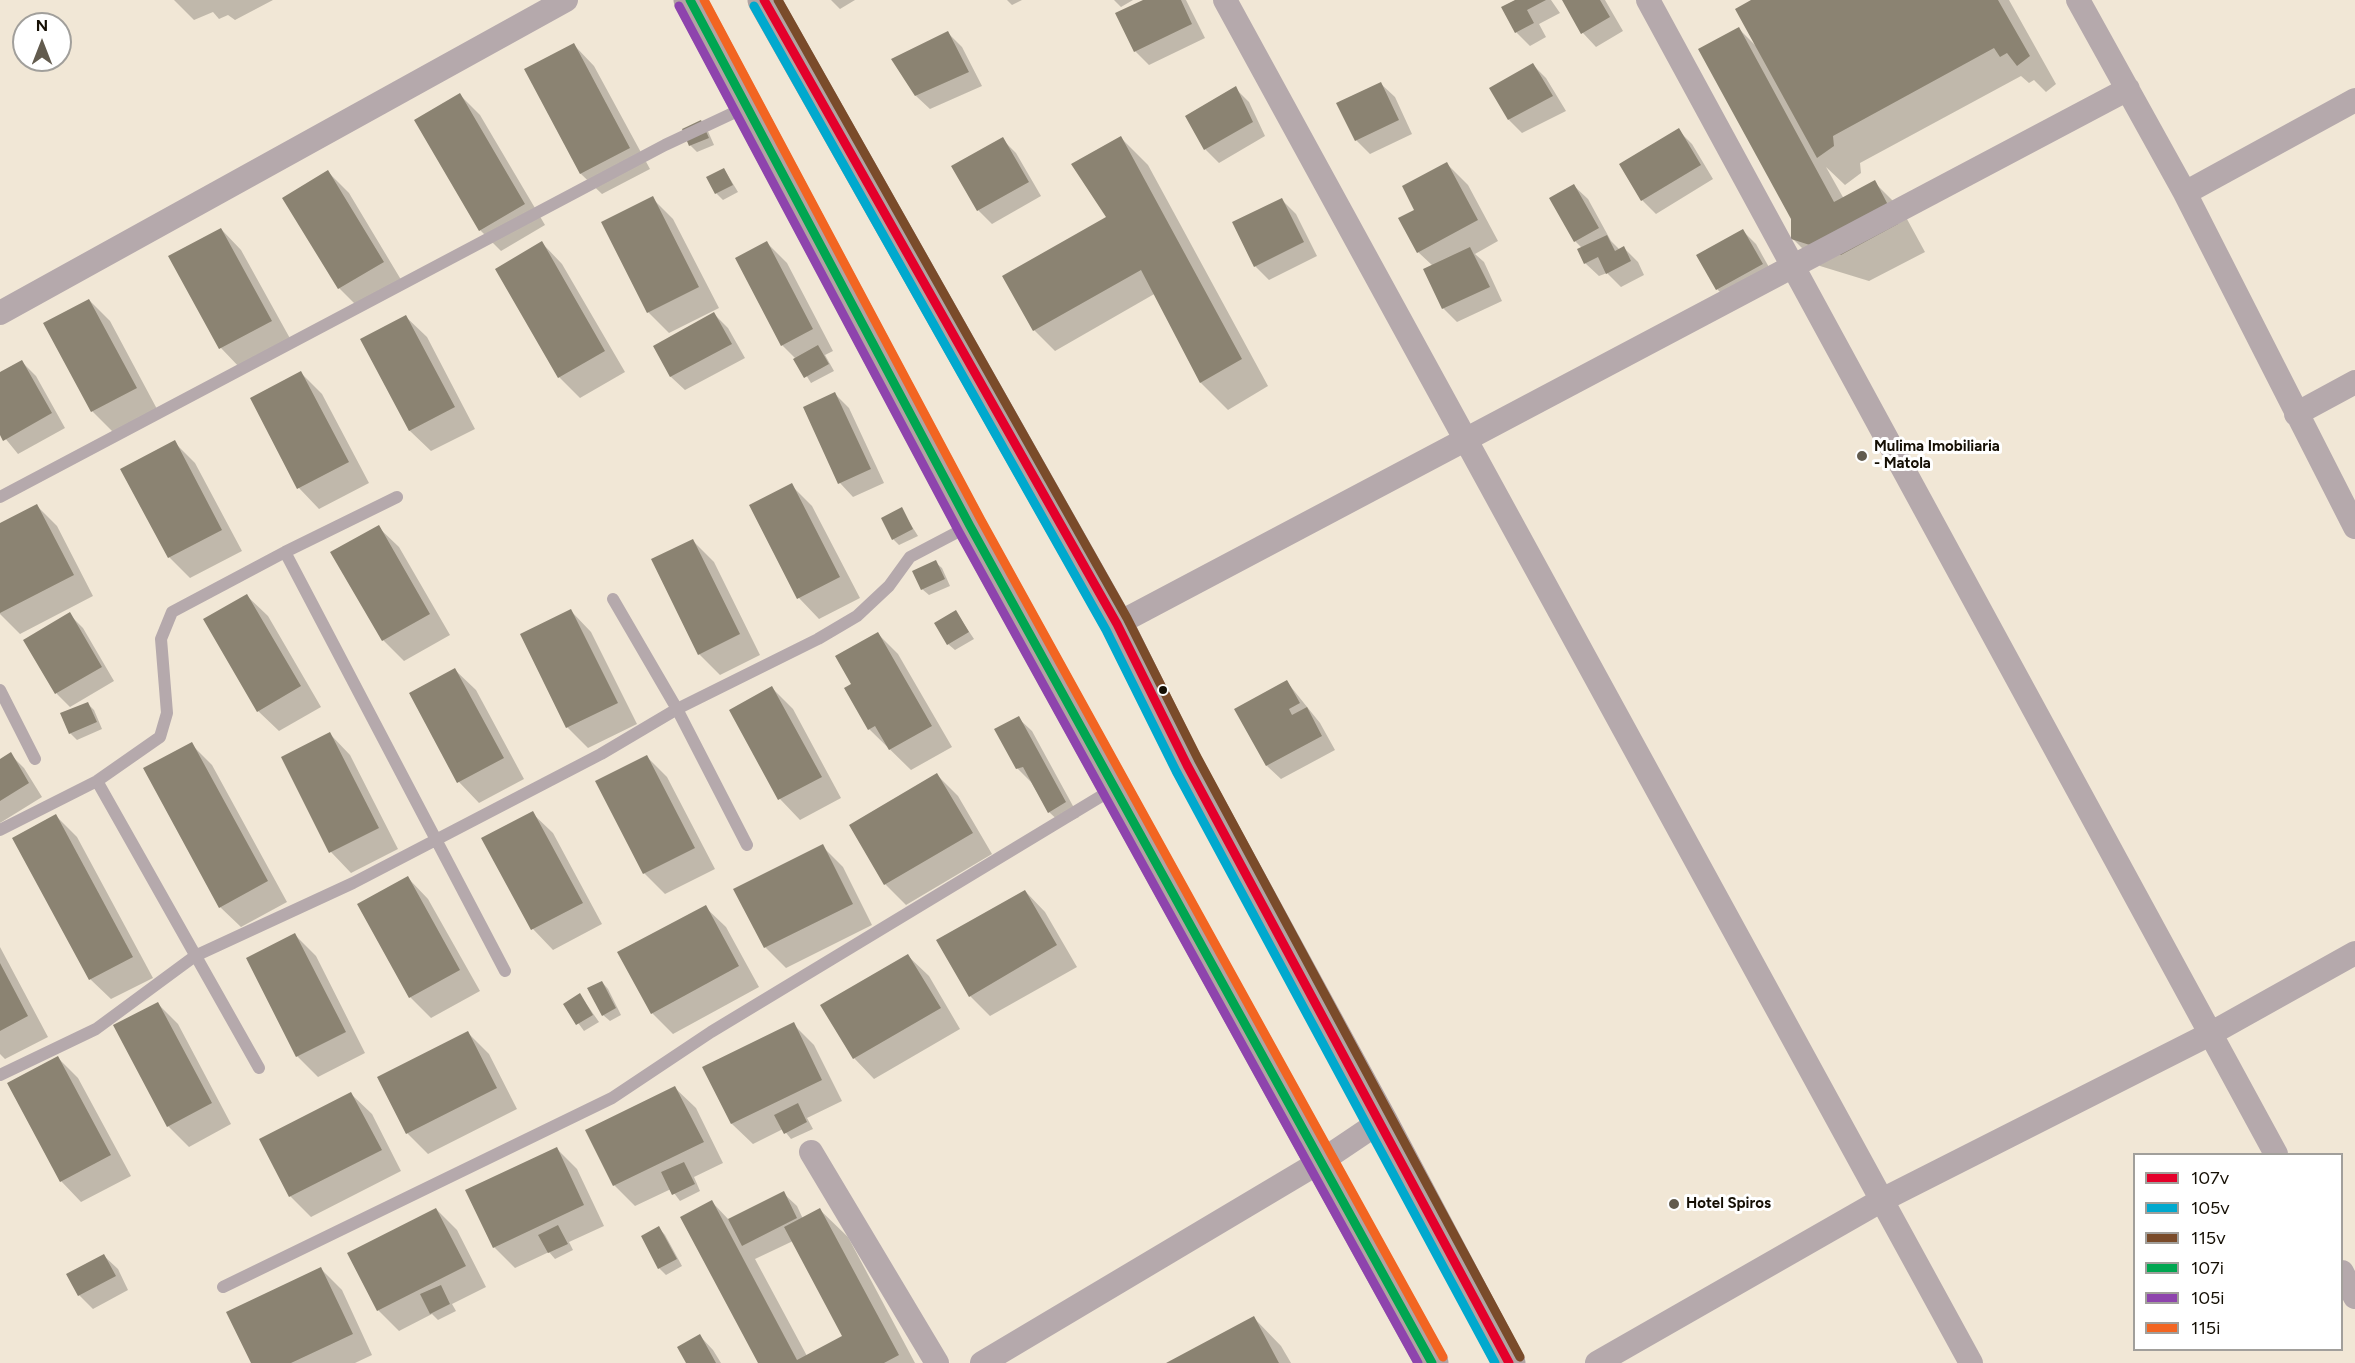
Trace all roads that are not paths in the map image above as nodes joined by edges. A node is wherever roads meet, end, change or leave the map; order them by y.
1 (566, 0) edge
2 (690, 0) edge
3 (764, 0) edge
4 (1225, 0) edge
5 (1648, 0) edge
6 (2078, 0) edge
7 (2128, 89) junction
8 (2355, 100) edge
9 (747, 107) junction
10 (2185, 193) junction
11 (1794, 265) junction
12 (0, 312) edge
13 (2355, 382) edge
14 (2296, 414) junction
15 (1466, 440) junction
16 (0, 497) edge
17 (397, 497) dead end
18 (970, 526) junction
19 (2355, 527) edge
20 (285, 552) junction
21 (613, 599) dead end
22 (1117, 624) junction
23 (0, 690) edge
24 (677, 709) junction
25 (35, 759) dead end
26 (97, 781) junction
27 (1117, 787) junction
28 (0, 830) edge
29 (436, 840) junction
30 (747, 845) dead end
31 (2355, 953) edge
32 (195, 956) junction
33 (505, 971) dead end
34 (2210, 1035) junction
35 (258, 1068) dead end
36 (0, 1075) edge
37 (1381, 1121) junction
38 (811, 1152) dead end
39 (2275, 1153) edge
40 (1323, 1160) junction
41 (1882, 1200) junction
42 (2343, 1274) edge
43 (223, 1287) dead end
44 (2355, 1297) edge
45 (937, 1363) edge
46 (982, 1363) edge
47 (1432, 1363) edge
48 (1509, 1363) edge
49 (1597, 1363) edge
50 (1971, 1363) edge

1 - 12 street
2 - 9 highway
3 - 22 highway
4 - 15 street
5 - 11 street
6 - 7 street
7 - 10 street
7 - 11 street
8 - 10 street
9 - 16 lane
9 - 18 highway
10 - 14 street
11 - 15 street
11 - 34 street
13 - 14 street
14 - 19 street
15 - 22 street
15 - 41 street
17 - 20 lane
18 - 24 lane
18 - 27 highway
20 - 26 lane
20 - 29 lane
21 - 24 lane
22 - 37 highway
23 - 25 lane
24 - 29 lane
24 - 30 lane
26 - 28 lane
26 - 32 lane
27 - 40 highway
27 - 43 lane
29 - 32 lane
29 - 33 lane
31 - 34 street
32 - 35 lane
32 - 36 lane
34 - 39 street
34 - 41 street
37 - 40 street
37 - 48 highway
38 - 45 street
40 - 46 street
40 - 47 highway
41 - 49 street
41 - 50 street
42 - 44 street

